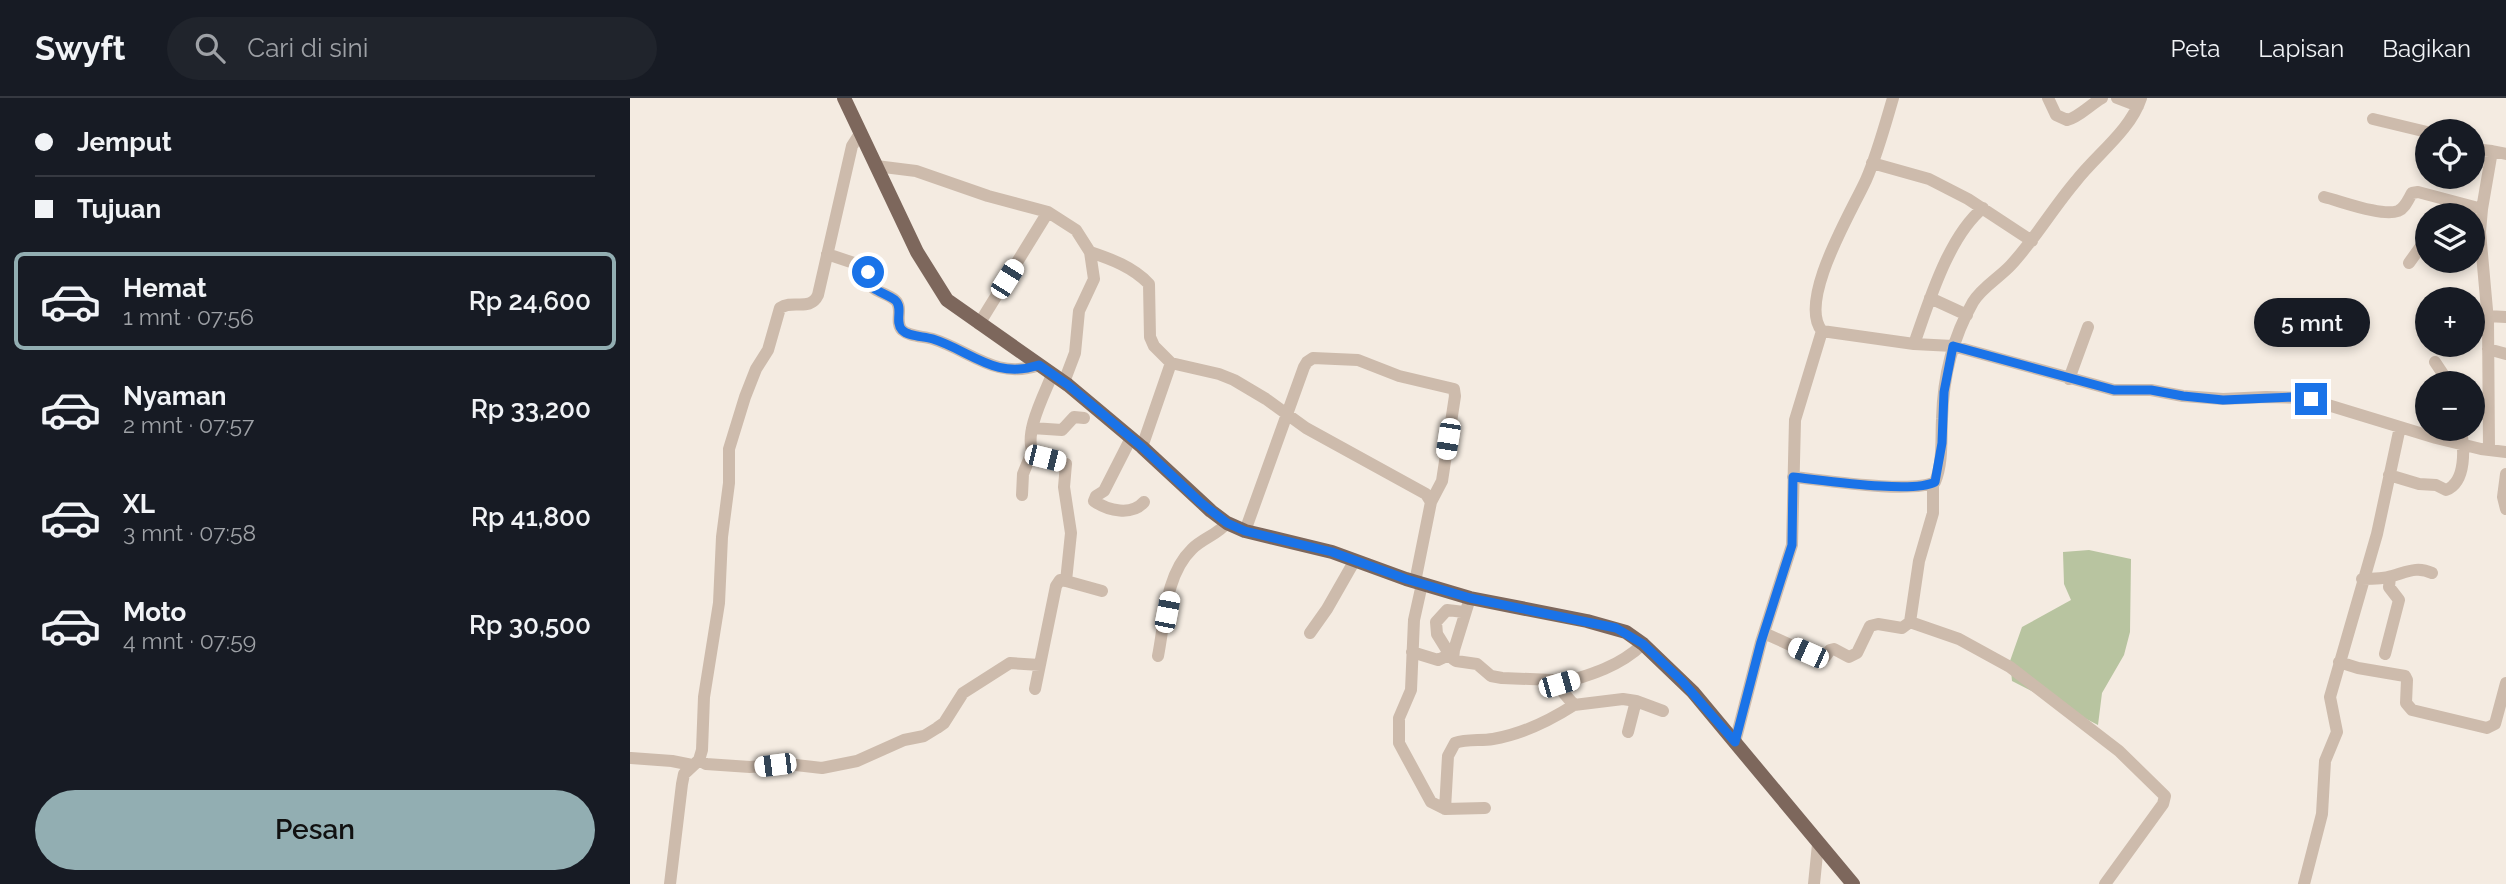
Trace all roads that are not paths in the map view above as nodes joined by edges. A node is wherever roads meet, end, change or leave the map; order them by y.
1 (844, 98) edge
2 (1893, 98) edge
3 (2048, 98) edge
4 (2102, 98) edge
5 (2117, 98) edge
6 (2140, 102) edge
7 (2374, 119) dead end
8 (2415, 129) edge
9 (861, 132) junction
10 (2485, 150) edge
11 (2492, 151) junction
12 (2506, 154) edge
13 (1872, 163) junction
14 (876, 166) junction
15 (2324, 197) dead end
16 (2462, 203) edge
17 (2483, 203) edge
18 (1983, 208) junction
19 (1048, 212) junction
20 (2032, 241) junction
21 (1090, 252) junction
22 (827, 254) junction
23 (2415, 254) edge
24 (2409, 262) dead end
25 (2480, 273) edge
26 (1930, 298) junction
27 (1967, 315) junction
28 (2487, 316) junction
29 (2506, 317) edge
30 (979, 324) junction
31 (2088, 327) dead end
32 (1822, 331) junction
33 (1914, 344) junction
34 (1953, 346) junction
35 (2488, 349) junction
36 (2506, 354) edge
37 (2435, 362) dead end
38 (1171, 363) junction
39 (1039, 365) junction
40 (2441, 371) edge
41 (1058, 379) junction
42 (2069, 379) junction
43 (1286, 414) junction
44 (1084, 418) dead end
45 (2400, 427) junction
46 (1032, 428) junction
47 (2463, 441) edge
48 (1136, 443) junction
49 (2464, 445) junction
50 (2489, 450) junction
51 (1032, 452) junction
52 (2506, 452) edge
53 (2506, 474) edge
54 (2389, 475) junction
55 (1793, 477) junction
56 (1933, 484) junction
57 (1022, 495) dead end
58 (1144, 502) dead end
59 (1431, 502) junction
60 (2506, 509) edge
61 (1227, 523) junction
62 (1245, 531) junction
63 (1355, 559) junction
64 (2432, 573) dead end
65 (2390, 577) junction
66 (2362, 579) junction
67 (1066, 581) junction
68 (1418, 583) junction
69 (1102, 591) dead end
70 (1470, 598) junction
71 (1464, 612) junction
72 (1910, 622) junction
73 (1310, 633) dead end
74 (1764, 633) junction
75 (1643, 644) junction
76 (1412, 652) junction
77 (1452, 654) junction
78 (2385, 654) dead end
79 (1158, 656) dead end
80 (2339, 662) junction
81 (1040, 665) junction
82 (2506, 683) edge
83 (1559, 684) junction
84 (1035, 689) dead end
85 (1636, 701) junction
86 (1574, 705) junction
87 (1663, 711) dead end
88 (1628, 732) dead end
89 (1735, 742) junction
90 (631, 758) edge
91 (695, 763) junction
92 (1445, 808) junction
93 (1485, 808) dead end
94 (1818, 844) junction
95 (670, 884) edge
96 (1814, 884) edge
97 (1853, 884) edge
98 (2105, 884) edge
99 (2304, 884) edge

1 - 9 main road
2 - 13 street
3 - 4 street
5 - 6 street
6 - 20 street
7 - 8 street
9 - 14 main road
9 - 22 street
10 - 11 street
11 - 12 street
11 - 17 street
13 - 18 street
13 - 32 street
14 - 19 street
14 - 30 main road
15 - 16 street
18 - 20 street
18 - 26 street
19 - 21 street
19 - 30 street
20 - 27 street
21 - 38 street
21 - 41 street
22 - 39 street
22 - 91 street
23 - 24 street
25 - 28 street
26 - 27 street
26 - 33 street
27 - 34 street
28 - 29 street
28 - 35 street
30 - 39 main road
31 - 42 street
32 - 33 street
32 - 55 street
33 - 34 street
34 - 42 street
34 - 56 street
35 - 36 street
35 - 50 street
37 - 40 street
38 - 43 street
38 - 48 street
39 - 41 main road
41 - 46 street
41 - 48 main road
42 - 45 street
43 - 59 street
43 - 59 street
43 - 62 street
44 - 46 street
45 - 49 street
45 - 54 street
46 - 51 street
47 - 49 street
48 - 58 street
48 - 61 main road
49 - 50 street
49 - 54 street
50 - 52 street
51 - 57 street
51 - 67 street
53 - 60 street
54 - 66 street
55 - 56 street
55 - 74 street
56 - 72 street
59 - 68 street
61 - 62 main road
61 - 79 street
62 - 63 main road
63 - 68 main road
63 - 73 street
64 - 65 street
65 - 66 street
65 - 78 street
66 - 80 street
67 - 69 street
67 - 81 street
68 - 70 main road
68 - 76 street
70 - 71 street
70 - 75 main road
71 - 77 street
71 - 77 street
72 - 74 street
72 - 98 street
74 - 89 street
75 - 83 street
75 - 89 main road
76 - 77 street
76 - 92 street
77 - 83 street
80 - 82 street
80 - 99 street
81 - 84 street
81 - 91 street
83 - 86 street
85 - 86 street
85 - 87 street
85 - 88 street
86 - 92 street
89 - 94 main road
90 - 91 street
91 - 95 street
92 - 93 street
94 - 96 street
94 - 97 main road

